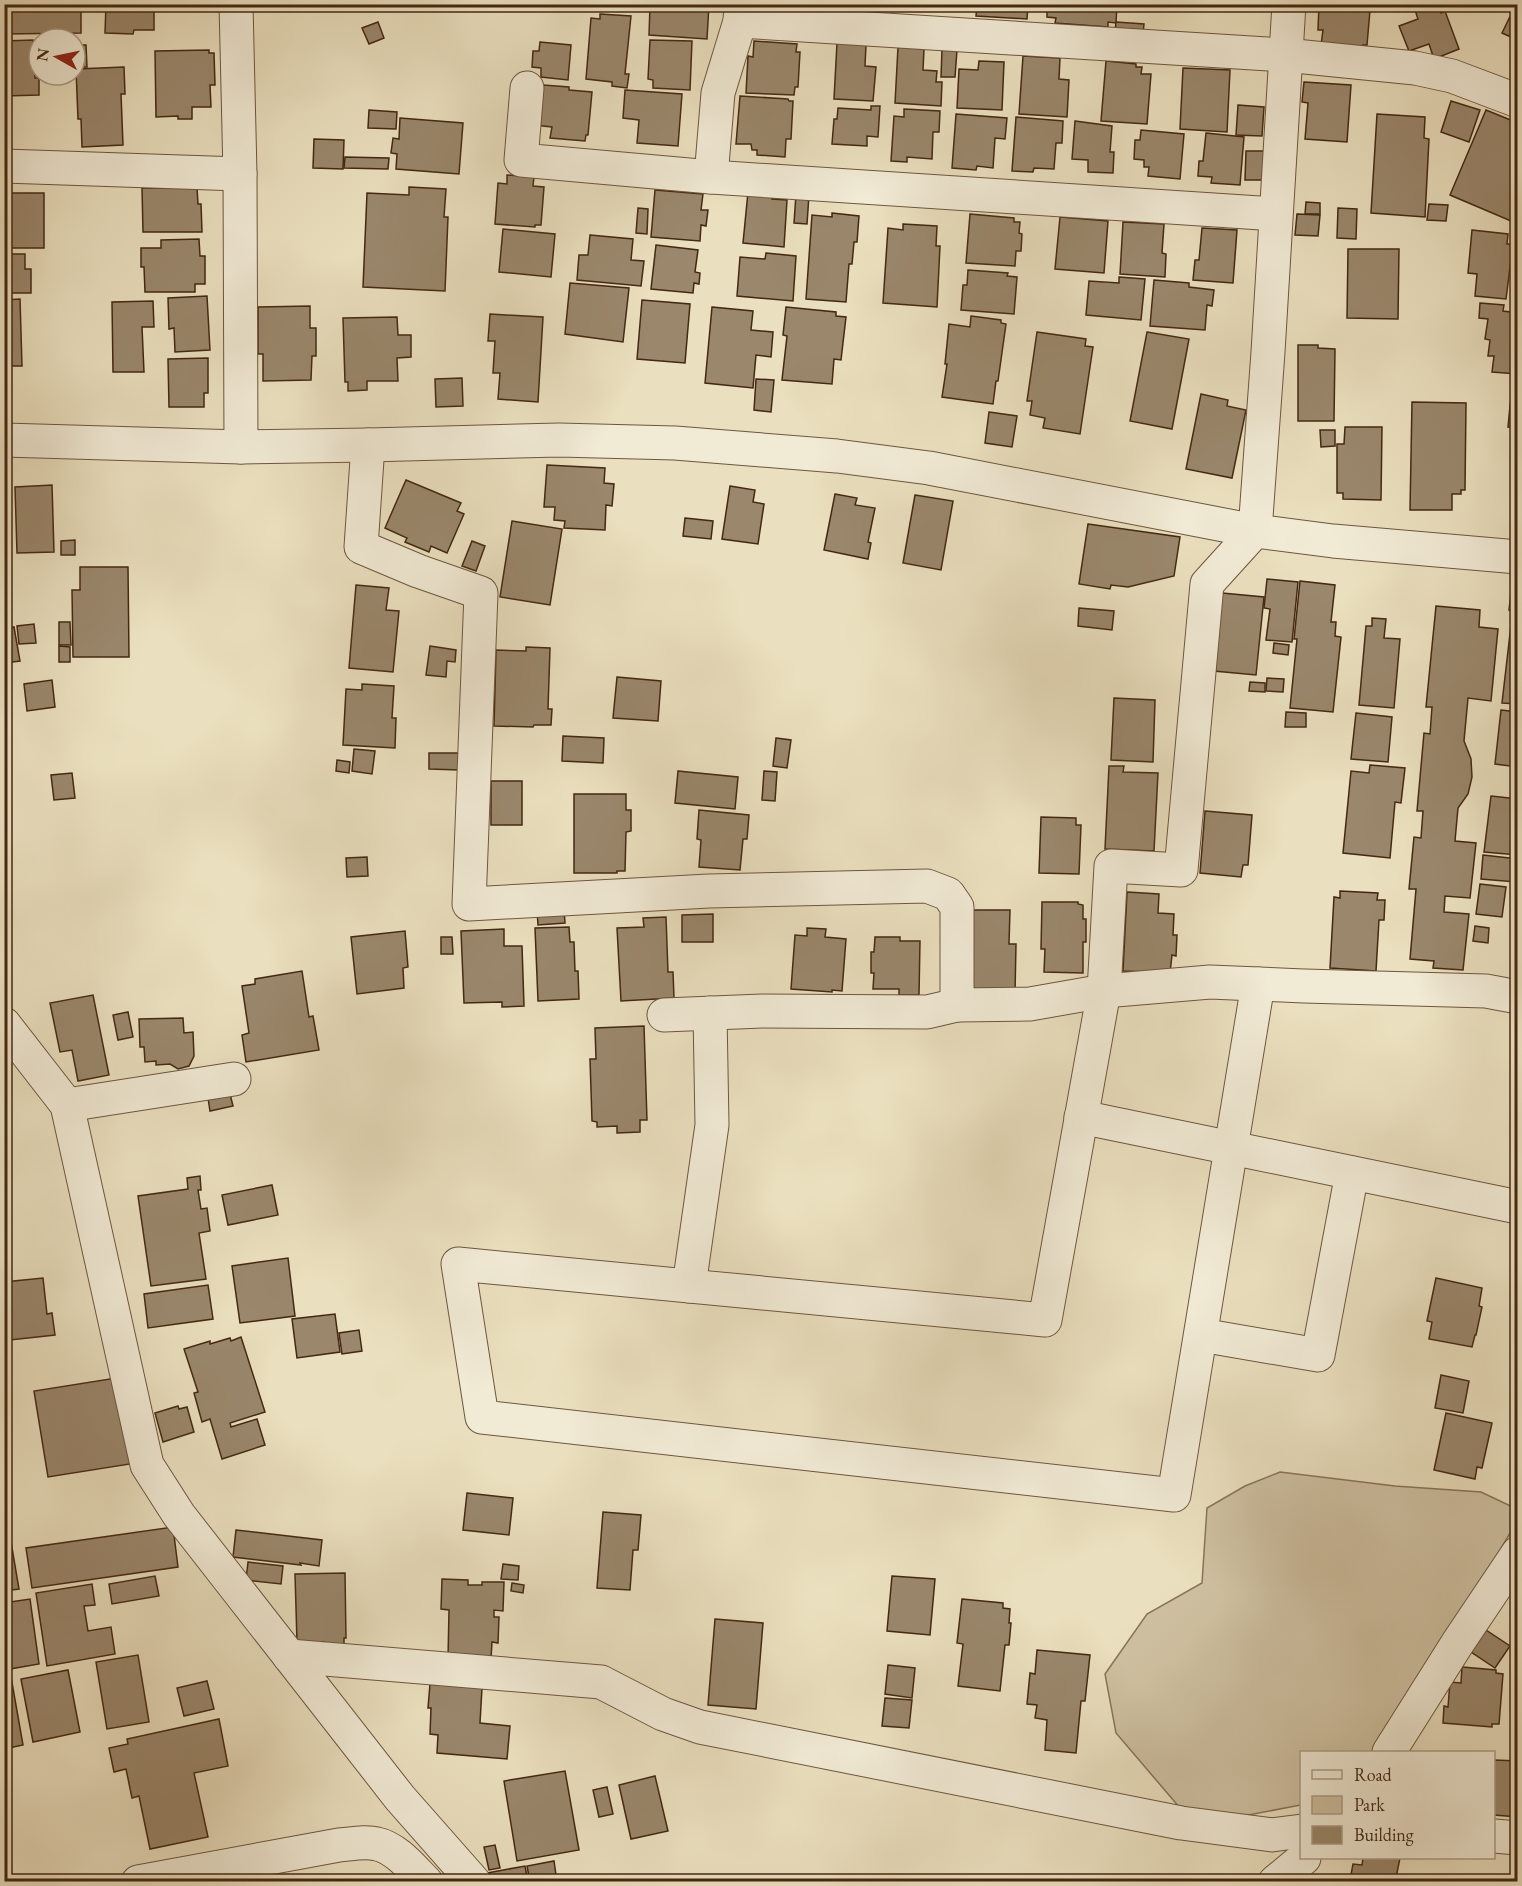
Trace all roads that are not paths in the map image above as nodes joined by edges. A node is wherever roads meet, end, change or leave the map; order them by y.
1 (236, 4) edge
2 (1289, 4) edge
3 (741, 13) edge
4 (1285, 55) junction
5 (528, 88) dead end
6 (1518, 102) edge
7 (4, 166) edge
8 (240, 174) junction
9 (711, 177) junction
10 (1275, 214) junction
11 (4, 440) edge
12 (368, 445) junction
13 (241, 447) junction
14 (1255, 531) junction
15 (1518, 557) edge
16 (1258, 984) junction
17 (1104, 991) junction
18 (1518, 997) edge
19 (957, 1005) junction
20 (710, 1013) junction
21 (664, 1015) dead end
22 (4, 1024) edge
23 (234, 1079) dead end
24 (67, 1105) junction
25 (1081, 1118) junction
26 (1232, 1148) junction
27 (1352, 1173) junction
28 (1518, 1208) edge
29 (689, 1286) junction
30 (1201, 1335) junction
31 (1518, 1553) edge
32 (289, 1656) junction
33 (1390, 1751) edge
34 (1300, 1831) edge
35 (1495, 1836) edge
36 (1518, 1838) edge
37 (1302, 1859) edge
38 (138, 1881) edge
39 (426, 1881) edge
40 (474, 1881) edge
41 (1275, 1881) edge

1 - 8 street
2 - 4 street
3 - 4 street
3 - 9 street
4 - 6 street
4 - 10 street
5 - 9 street
7 - 8 street
8 - 13 street
9 - 10 street
10 - 14 street
11 - 13 street
12 - 13 street
12 - 14 street
12 - 19 street
14 - 15 street
14 - 17 street
16 - 17 street
16 - 18 street
16 - 26 street
17 - 19 street
17 - 25 street
19 - 20 street
20 - 21 street
20 - 29 street
22 - 24 street
23 - 24 street
24 - 32 street
25 - 26 street
25 - 29 street
26 - 27 street
26 - 30 street
27 - 28 street
27 - 30 street
29 - 30 street
31 - 33 street
32 - 34 street
32 - 40 street
35 - 36 street
37 - 41 street
38 - 39 street

